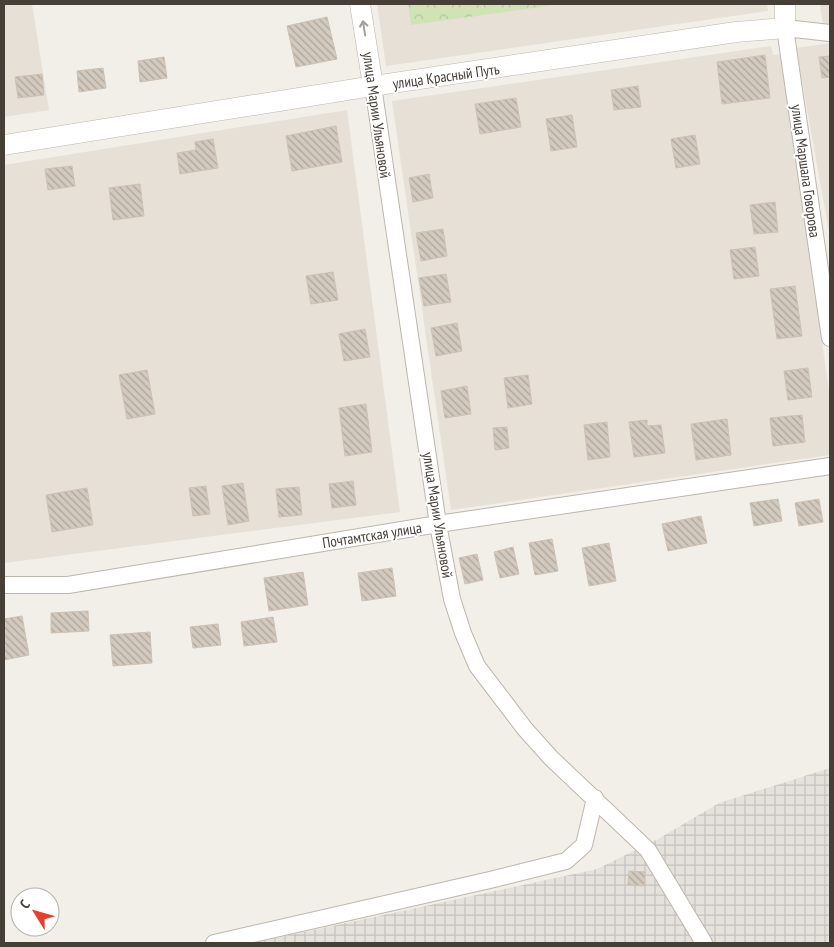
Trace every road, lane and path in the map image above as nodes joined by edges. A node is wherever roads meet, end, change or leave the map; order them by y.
1 (360, 4) edge
2 (785, 4) edge
3 (785, 28) junction
4 (830, 32) edge
5 (373, 86) junction
6 (4, 145) edge
7 (830, 338) edge
8 (830, 466) edge
9 (438, 524) junction
10 (4, 585) edge
11 (595, 798) junction
12 (214, 943) edge
13 (704, 943) edge

5 -> 1 street, улица Марии Ульяновой
2 - 3 street, улица Маршала Говорова
3 - 4 street, улица Красный Путь
3 - 5 street, улица Красный Путь
3 - 7 street, улица Маршала Говорова
5 - 6 street, улица Красный Путь
5 - 9 street, улица Марии Ульяновой
8 - 9 street, Почтамтская улица
9 - 10 street, Почтамтская улица
9 - 11 street, улица Марии Ульяновой
11 - 12 street
11 - 13 street, улица Марии Ульяновой

